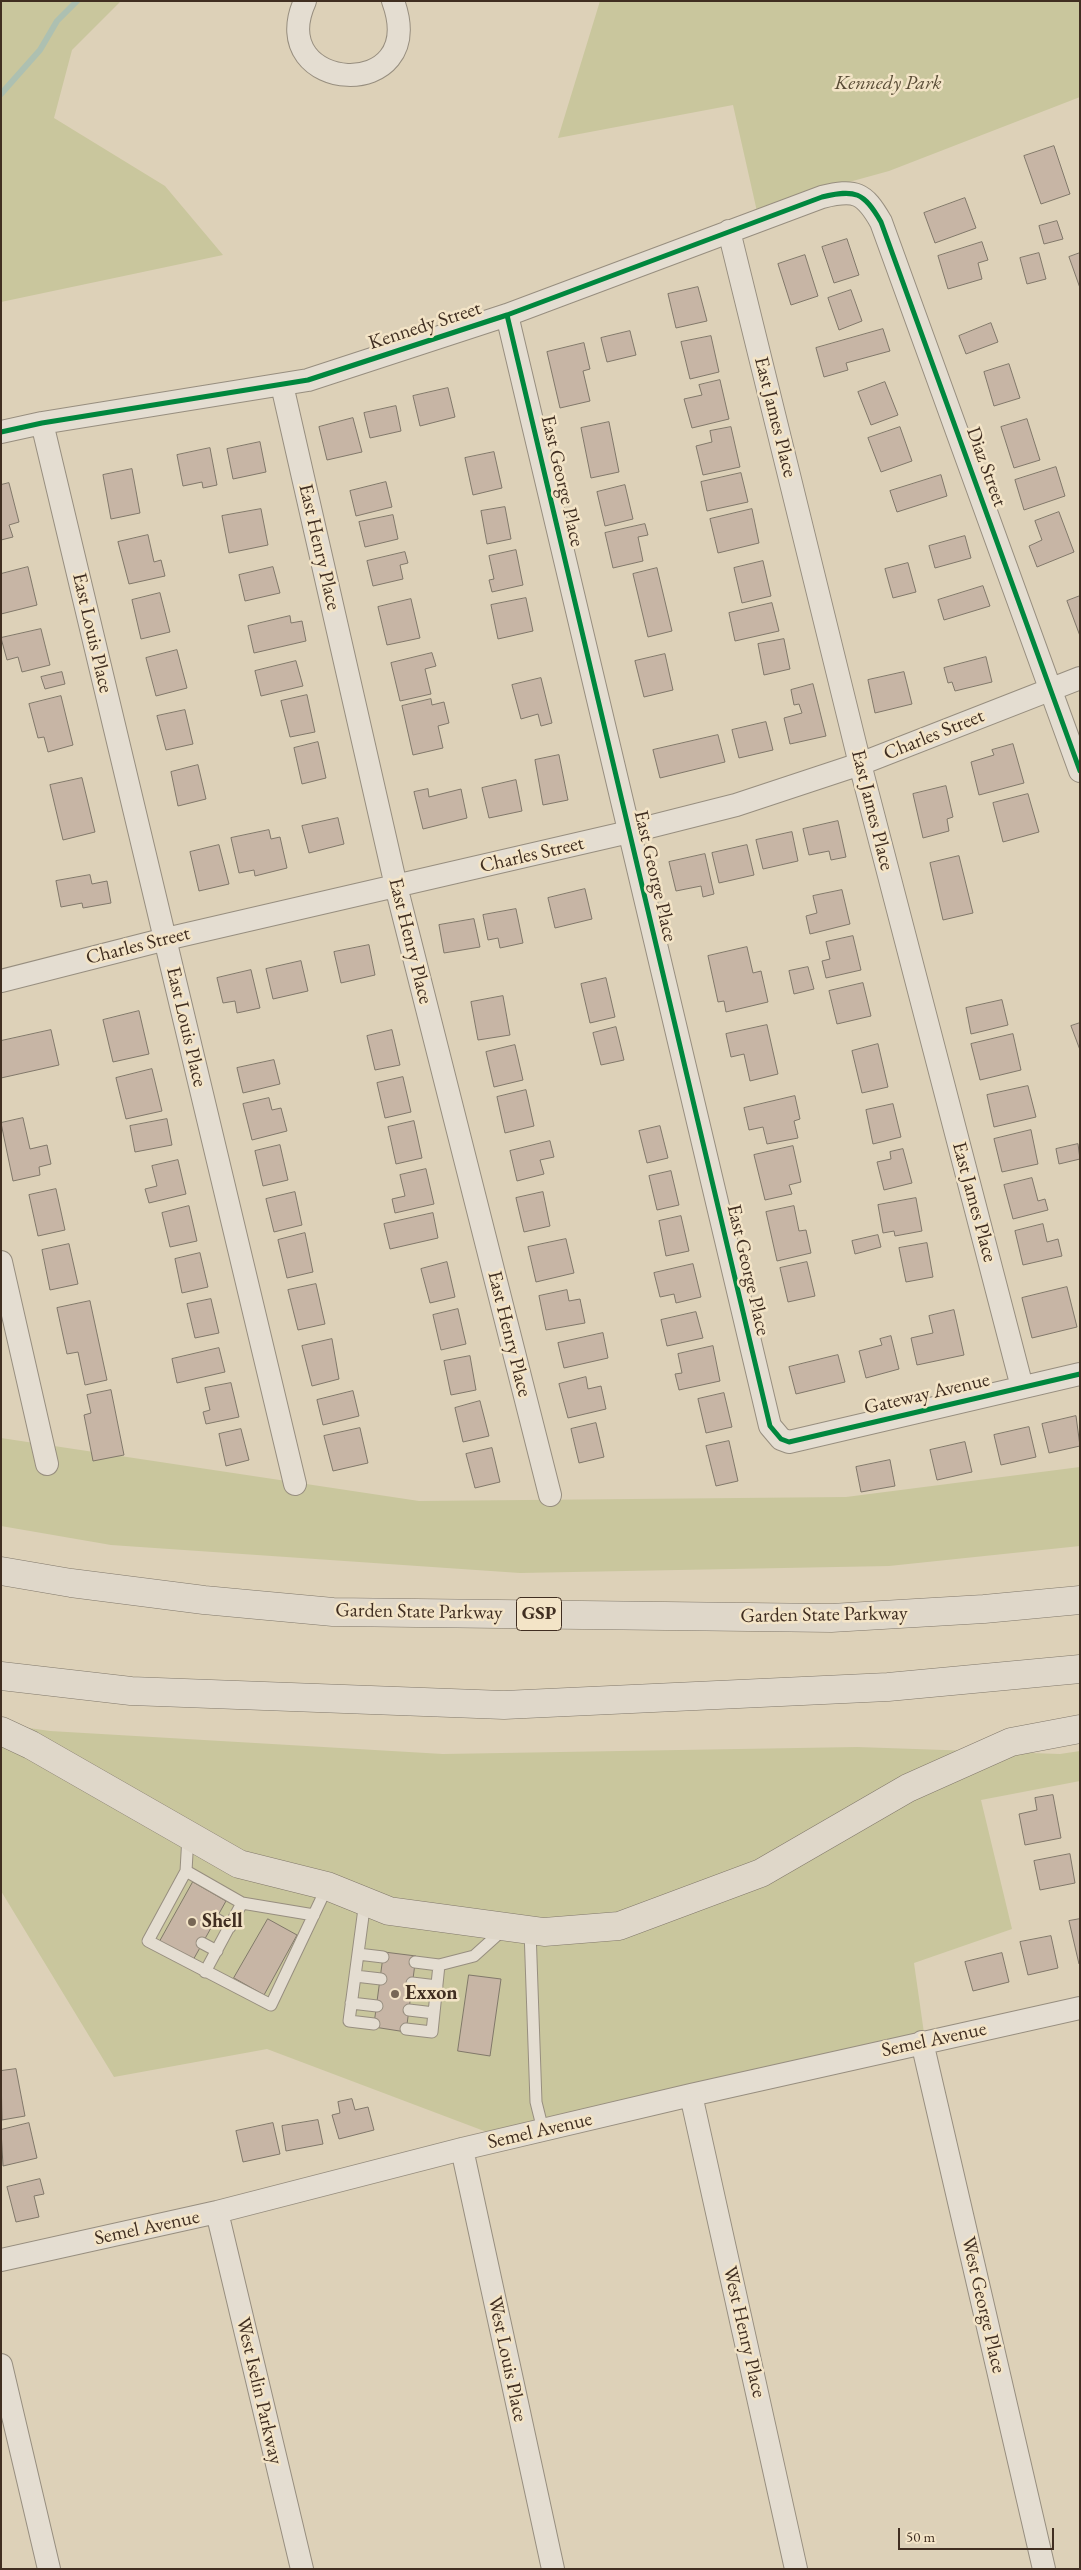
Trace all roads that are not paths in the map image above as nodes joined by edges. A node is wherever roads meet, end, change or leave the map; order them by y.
1 (305, 1) edge
2 (394, 1) edge
3 (842, 192) joint
4 (729, 231) junction
5 (507, 315) junction
6 (282, 385) junction
7 (42, 423) junction
8 (1, 432) edge
9 (1080, 678) edge
10 (1051, 688) junction
11 (860, 764) junction
12 (1080, 771) edge
13 (629, 832) junction
14 (396, 886) junction
15 (166, 939) junction
16 (1, 981) edge
17 (1, 1262) edge
18 (1080, 1374) edge
19 (1022, 1387) junction
20 (781, 1439) joint
21 (47, 1464) dead end
22 (295, 1484) dead end
23 (550, 1495) dead end
24 (1, 1570) edge
25 (1080, 1600) edge
26 (1080, 1669) edge
27 (1, 1676) edge
28 (1080, 1729) edge
29 (1, 1731) edge
30 (188, 1836) junction
31 (186, 1870) junction
32 (327, 1886) junction
33 (365, 1901) junction
34 (242, 1903) junction
35 (314, 1915) junction
36 (216, 1919) dead end
37 (230, 1927) junction
38 (519, 1928) junction
39 (202, 1943) dead end
40 (217, 1951) junction
41 (358, 1954) junction
42 (384, 1958) dead end
43 (415, 1962) dead end
44 (439, 1965) junction
45 (205, 1972) junction
46 (355, 1976) junction
47 (381, 1979) dead end
48 (412, 1983) dead end
49 (437, 1986) junction
50 (351, 2003) junction
51 (377, 2006) dead end
52 (1080, 2008) edge
53 (408, 2010) dead end
54 (434, 2014) junction
55 (374, 2024) dead end
56 (406, 2028) dead end
57 (922, 2042) junction
58 (691, 2094) junction
59 (543, 2130) junction
60 (462, 2149) junction
61 (217, 2212) junction
62 (1, 2260) edge
63 (1, 2365) edge
64 (49, 2569) edge
65 (302, 2569) edge
66 (552, 2569) edge
67 (796, 2569) edge
68 (1044, 2569) edge

1 - 2 street
3 - 4 street, Kennedy Street
3 - 10 street, Diaz Street
4 - 5 street, Kennedy Street
4 - 11 street, East James Place
5 - 6 street, Kennedy Street
5 - 13 street, East George Place
6 - 7 street, Kennedy Street
6 - 14 street, East Henry Place
7 - 8 street, Kennedy Street
7 - 15 street, East Louis Place
9 - 10 street, Charles Street
10 - 11 street, Charles Street
10 - 12 street, Diaz Street
11 - 13 street, Charles Street
11 - 19 street, East James Place
13 - 14 street, Charles Street
13 - 20 street, East George Place
14 - 15 street, Charles Street
14 - 23 street, East Henry Place
15 - 16 street, Charles Street
15 - 22 street, East Louis Place
17 - 21 street
18 - 19 street, Gateway Avenue
19 - 20 street, Gateway Avenue
24 - 25 highway, Garden State Parkway / GSP
26 - 27 highway
28 - 38 highway
29 - 30 highway
30 - 31 lane
30 - 32 highway
31 - 34 lane
31 - 45 lane
32 - 33 highway
32 - 35 lane
33 - 38 highway
33 - 41 lane
34 - 35 lane
34 - 37 lane
35 - 45 lane
36 - 37 lane
37 - 40 lane
38 - 44 lane
38 - 59 lane
39 - 40 lane
40 - 45 lane
41 - 42 lane
41 - 46 lane
43 - 44 lane
44 - 49 lane
46 - 47 lane
46 - 50 lane
48 - 49 lane
49 - 54 lane
50 - 51 lane
50 - 55 lane
52 - 57 street, Semel Avenue
53 - 54 lane
54 - 56 lane
57 - 58 street, Semel Avenue
57 - 68 street, West George Place
58 - 59 street, Semel Avenue
58 - 67 street, West Henry Place
59 - 60 street, Semel Avenue
60 - 61 street, Semel Avenue
60 - 66 street, West Louis Place
61 - 62 street, Semel Avenue
61 - 65 street, West Iselin Parkway
63 - 64 street

